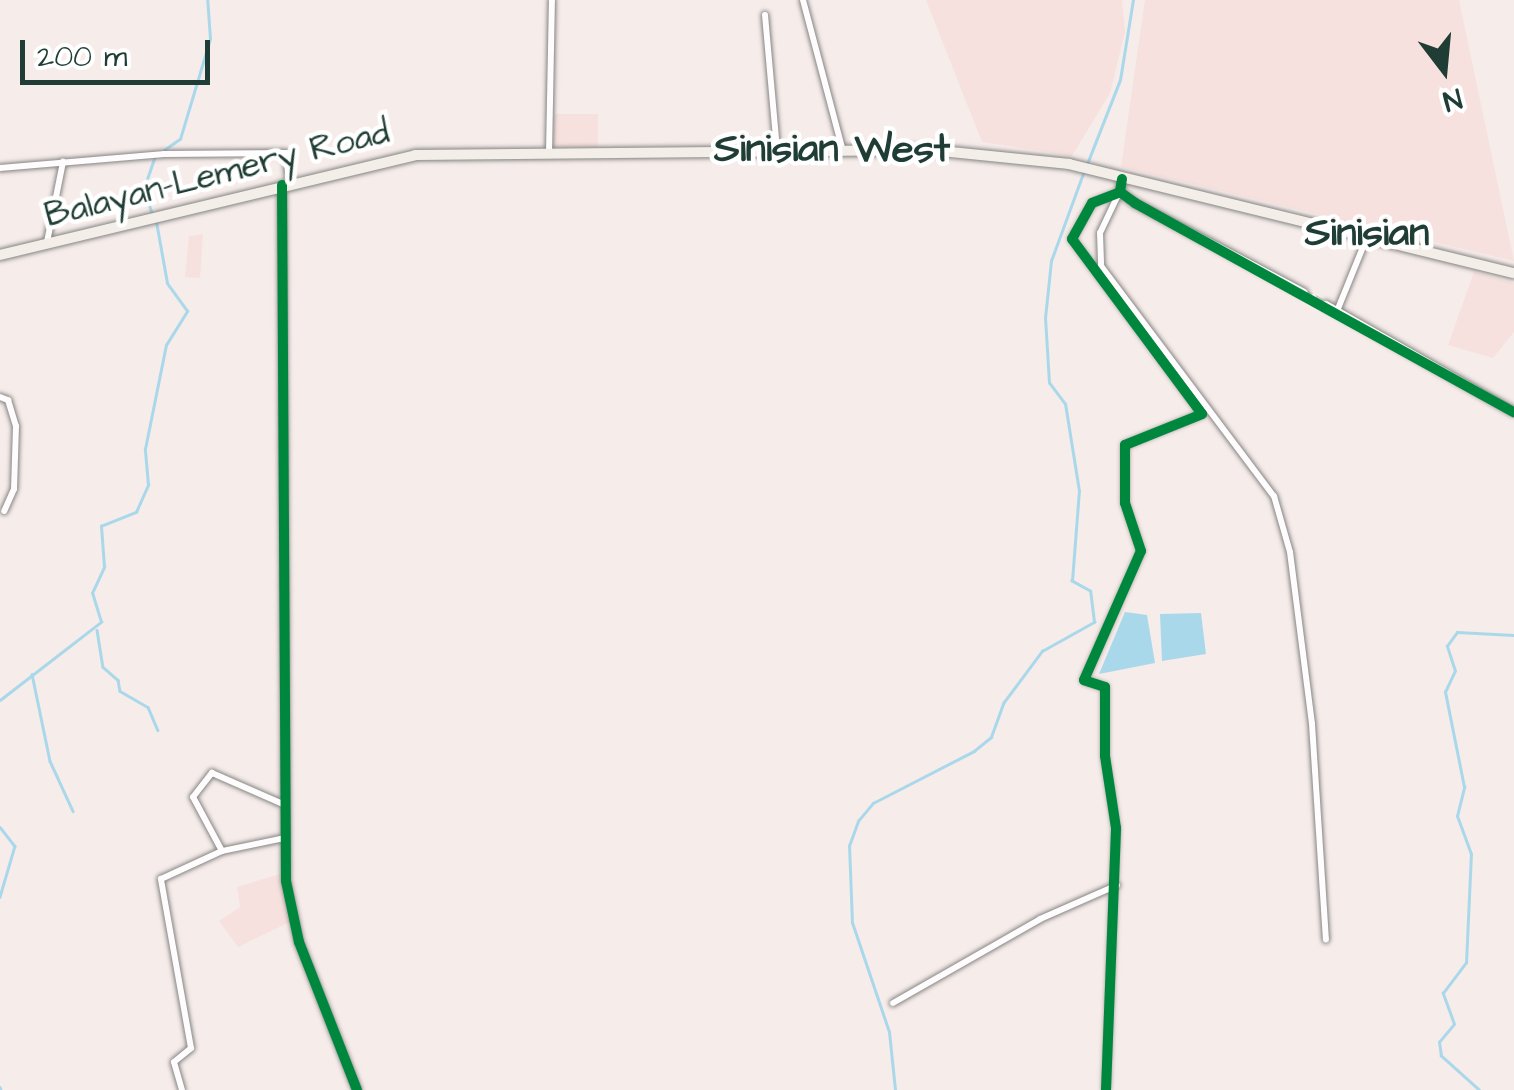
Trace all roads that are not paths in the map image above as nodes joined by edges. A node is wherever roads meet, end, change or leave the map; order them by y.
1 (552, 0) edge
2 (804, 0) edge
3 (765, 15) dead end
4 (777, 150) junction
5 (843, 151) junction
6 (549, 154) junction
7 (63, 162) junction
8 (0, 168) edge
9 (1122, 178) junction
10 (285, 184) junction
11 (1120, 192) junction
12 (1368, 236) junction
13 (47, 244) junction
14 (0, 255) edge
15 (1514, 273) edge
16 (1304, 293) tunnel mouth
17 (1326, 305) tunnel mouth
18 (1337, 311) junction
19 (0, 397) edge
20 (1514, 412) edge
21 (4, 511) dead end
22 (285, 805) junction
23 (285, 838) junction
24 (222, 851) junction
25 (1117, 885) junction
26 (1326, 940) dead end
27 (894, 1003) dead end
28 (182, 1090) edge
29 (358, 1090) edge
30 (1106, 1090) edge

1 - 6 street
2 - 5 street
3 - 4 street
4 - 5 main road, Balayan-Lemery Road
4 - 6 main road, Balayan-Lemery Road
5 - 9 main road, Balayan-Lemery Road
6 - 10 main road, Balayan-Lemery Road
7 - 8 street
7 - 10 street
7 - 13 street
9 - 11 street
9 - 12 main road, Balayan-Lemery Road
10 - 13 main road, Balayan-Lemery Road
10 - 22 street
11 - 16 street
11 - 25 street
11 - 26 street
12 - 15 main road, Balayan-Lemery Road
12 - 18 street
13 - 14 main road, Balayan-Lemery Road
17 - 18 street
18 - 20 street
19 - 21 street
22 - 23 street
22 - 24 street
23 - 24 street
23 - 29 street
24 - 28 street
25 - 27 street
25 - 30 street

